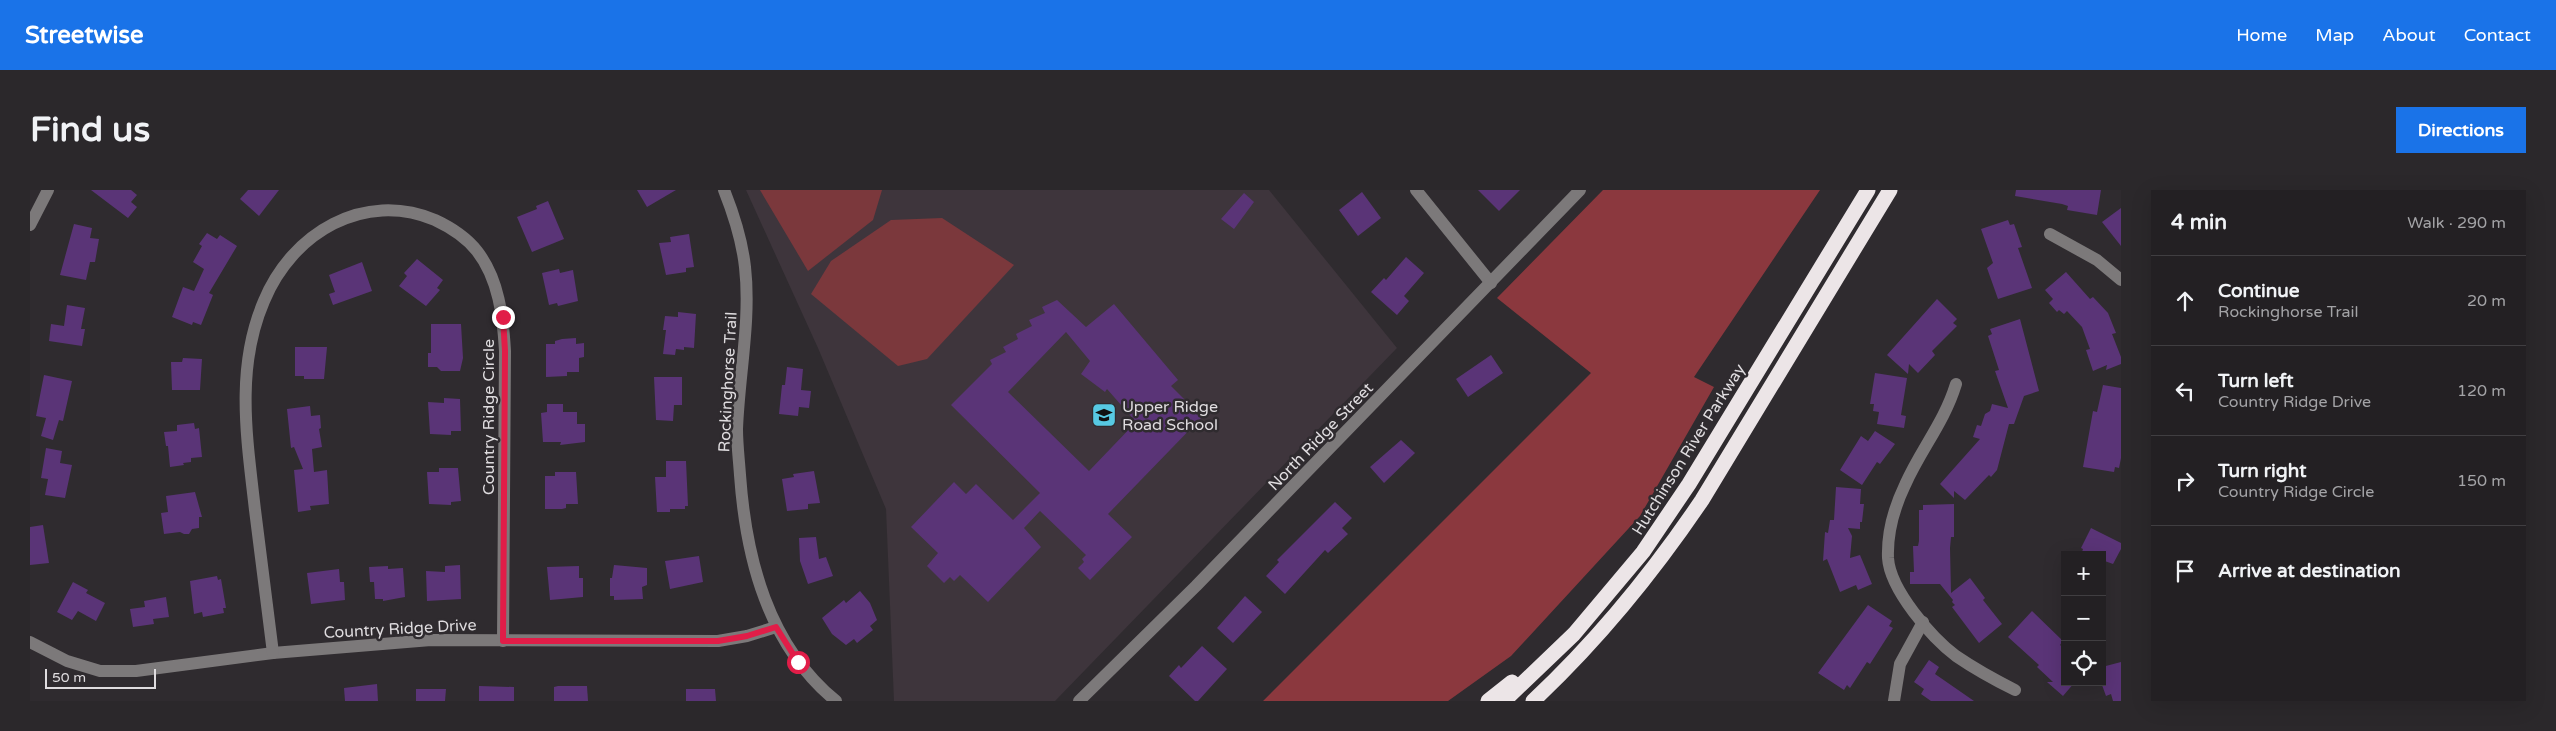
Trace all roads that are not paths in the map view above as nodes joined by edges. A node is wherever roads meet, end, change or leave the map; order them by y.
1 (48, 190) edge
2 (724, 190) edge
3 (1416, 190) edge
4 (1580, 190) edge
5 (1868, 190) edge
6 (1890, 190) edge
7 (30, 226) edge
8 (2050, 234) dead end
9 (2121, 280) edge
10 (1491, 283) junction
11 (1956, 384) dead end
12 (1923, 622) junction
13 (776, 627) junction
14 (1574, 634) junction
15 (503, 641) junction
16 (31, 644) edge
17 (1586, 648) junction
18 (273, 653) junction
19 (2015, 690) dead end
20 (836, 701) edge
21 (1079, 701) edge
22 (1488, 701) edge
23 (1504, 701) edge
24 (1533, 701) edge
25 (1544, 701) edge
26 (1894, 701) edge

1 - 7 street
2 - 13 street, Rockinghorse Trail
3 - 10 street
4 - 10 street, North Ridge Street
5 - 14 highway, Hutchinson River Parkway
6 - 17 highway
8 - 9 street
10 - 21 street, North Ridge Street
11 - 12 street
12 - 19 street
12 - 26 street
13 - 15 street, Country Ridge Drive
13 - 20 street, Rockinghorse Trail
14 - 22 highway
14 - 23 highway, Hutchinson River Parkway
15 - 18 street, Country Ridge Drive
15 - 18 street, Country Ridge Circle
16 - 18 street, Country Ridge Drive
17 - 24 highway
17 - 25 highway

